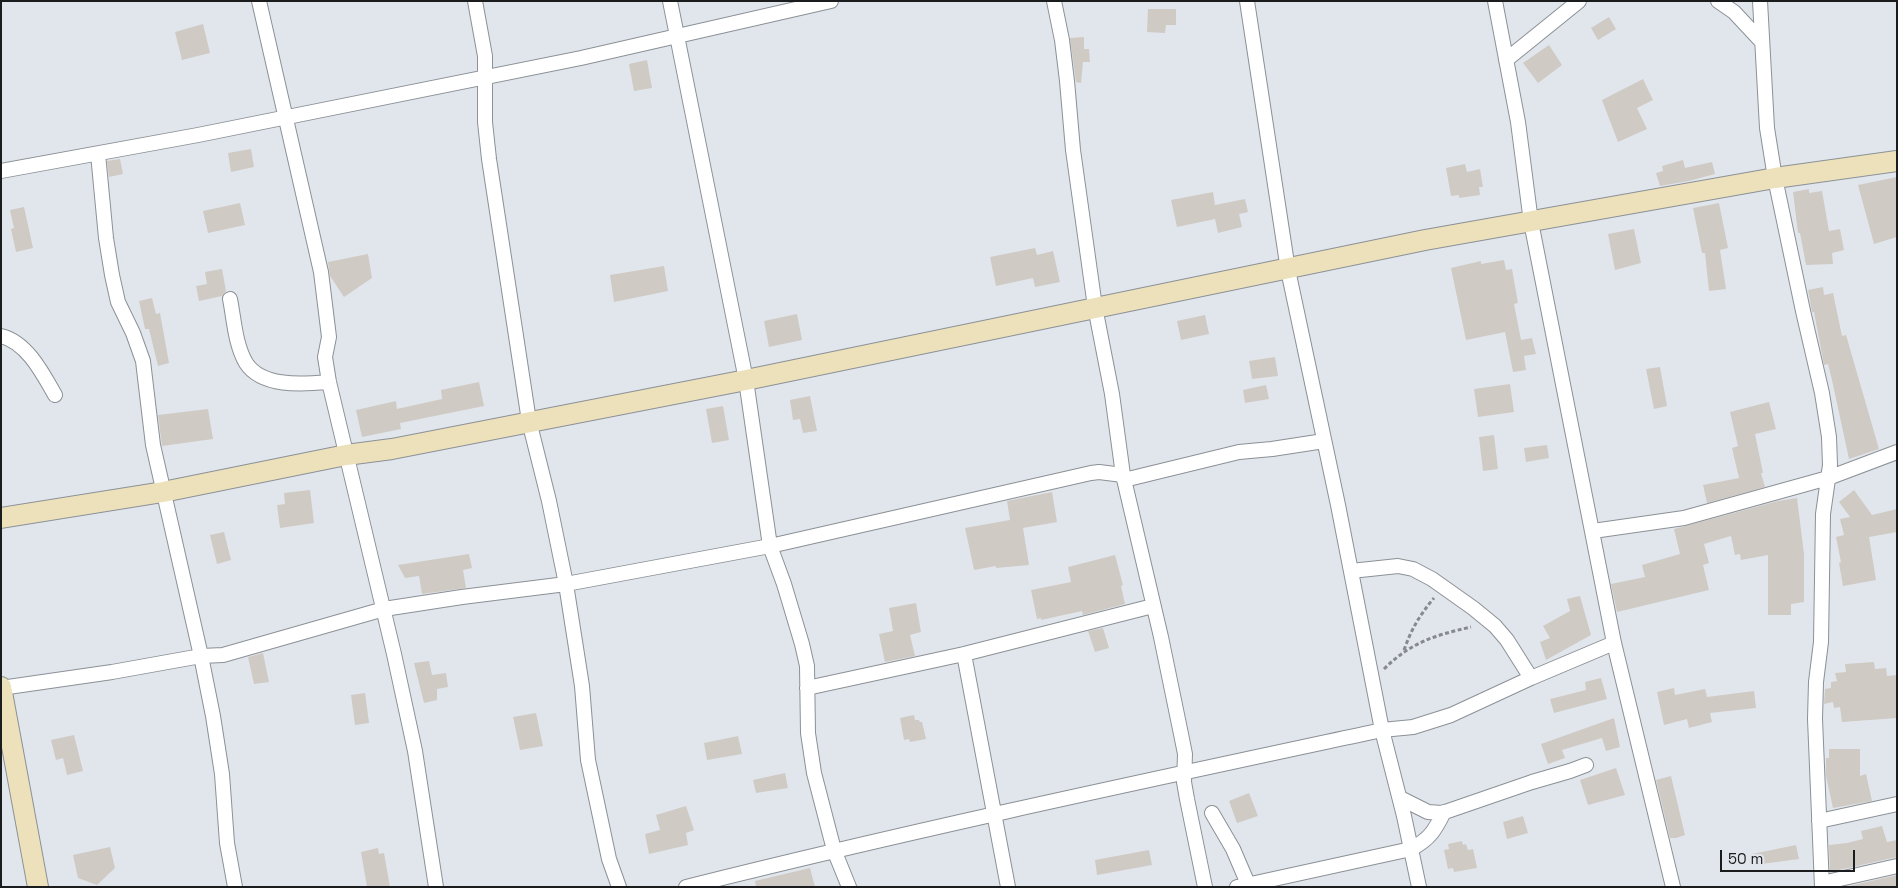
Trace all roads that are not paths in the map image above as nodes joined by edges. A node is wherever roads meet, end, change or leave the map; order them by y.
1 (260, 1) edge
2 (475, 1) edge
3 (670, 1) edge
4 (831, 1) edge
5 (1054, 1) edge
6 (1247, 1) edge
7 (1495, 1) edge
8 (1579, 1) edge
9 (1718, 1) edge
10 (1760, 1) edge
11 (678, 37) junction
12 (1762, 42) junction
13 (1506, 60) junction
14 (486, 76) junction
15 (285, 117) junction
16 (98, 154) junction
17 (1897, 161) edge
18 (1, 171) edge
19 (1775, 178) junction
20 (1531, 222) junction
21 (1288, 270) junction
22 (230, 299) dead end
23 (1095, 307) junction
24 (1, 336) edge
25 (746, 380) junction
26 (330, 382) junction
27 (55, 395) dead end
28 (529, 421) junction
29 (1324, 441) junction
30 (1897, 452) edge
31 (346, 456) junction
32 (1124, 478) junction
33 (1828, 478) junction
34 (163, 492) junction
35 (1, 518) edge
36 (1593, 531) junction
37 (770, 546) junction
38 (1351, 571) junction
39 (566, 584) junction
40 (1153, 606) junction
41 (384, 609) junction
42 (1614, 643) junction
43 (964, 654) junction
44 (201, 656) junction
45 (1531, 678) junction
46 (1, 687) edge
47 (807, 688) junction
48 (1382, 730) junction
49 (1586, 765) dead end
50 (1185, 772) junction
51 (1400, 798) junction
52 (1897, 804) edge
53 (1444, 812) junction
54 (1212, 813) dead end
55 (996, 814) junction
56 (1820, 821) junction
57 (1411, 849) junction
58 (834, 850) junction
59 (1897, 866) edge
60 (1822, 885) edge
61 (1246, 886) edge
62 (38, 887) edge
63 (235, 887) edge
64 (436, 887) edge
65 (619, 887) edge
66 (686, 887) edge
67 (849, 887) edge
68 (1008, 887) edge
69 (1205, 887) edge
70 (1419, 887) edge
71 (1673, 887) edge

1 - 15 street
2 - 14 street
3 - 11 street
4 - 11 street
5 - 23 street
6 - 21 street
7 - 13 street
8 - 13 street
9 - 12 street
10 - 12 street
11 - 14 street
11 - 25 street
12 - 19 street
13 - 20 street
14 - 15 street
14 - 28 street
15 - 16 street
15 - 26 street
16 - 18 street
16 - 34 street
17 - 19 street
19 - 20 street
19 - 33 street
20 - 21 street
20 - 36 street
21 - 23 street
21 - 29 street
22 - 26 street
23 - 25 street
23 - 32 street
24 - 27 street
25 - 28 street
25 - 37 street
26 - 31 street
28 - 31 street
28 - 39 street
29 - 32 street
29 - 38 street
30 - 33 street
31 - 34 street
31 - 41 street
32 - 37 street
32 - 40 street
33 - 36 street
33 - 56 street
34 - 35 street
34 - 44 street
36 - 42 street
37 - 39 street
37 - 47 street
38 - 45 street
38 - 48 street
39 - 41 street
39 - 65 street
40 - 43 street
40 - 50 street
41 - 44 street
41 - 64 street
42 - 45 street
42 - 71 street
43 - 47 street
43 - 55 street
44 - 46 street
44 - 63 street
45 - 48 street
46 - 62 street
47 - 58 street
48 - 50 street
48 - 51 street
49 - 53 street
50 - 55 street
50 - 69 street
51 - 53 street
51 - 57 street
52 - 56 street
53 - 57 street
54 - 61 street
55 - 58 street
55 - 68 street
56 - 60 street
57 - 61 street
57 - 70 street
58 - 66 street
58 - 67 street
59 - 60 street

